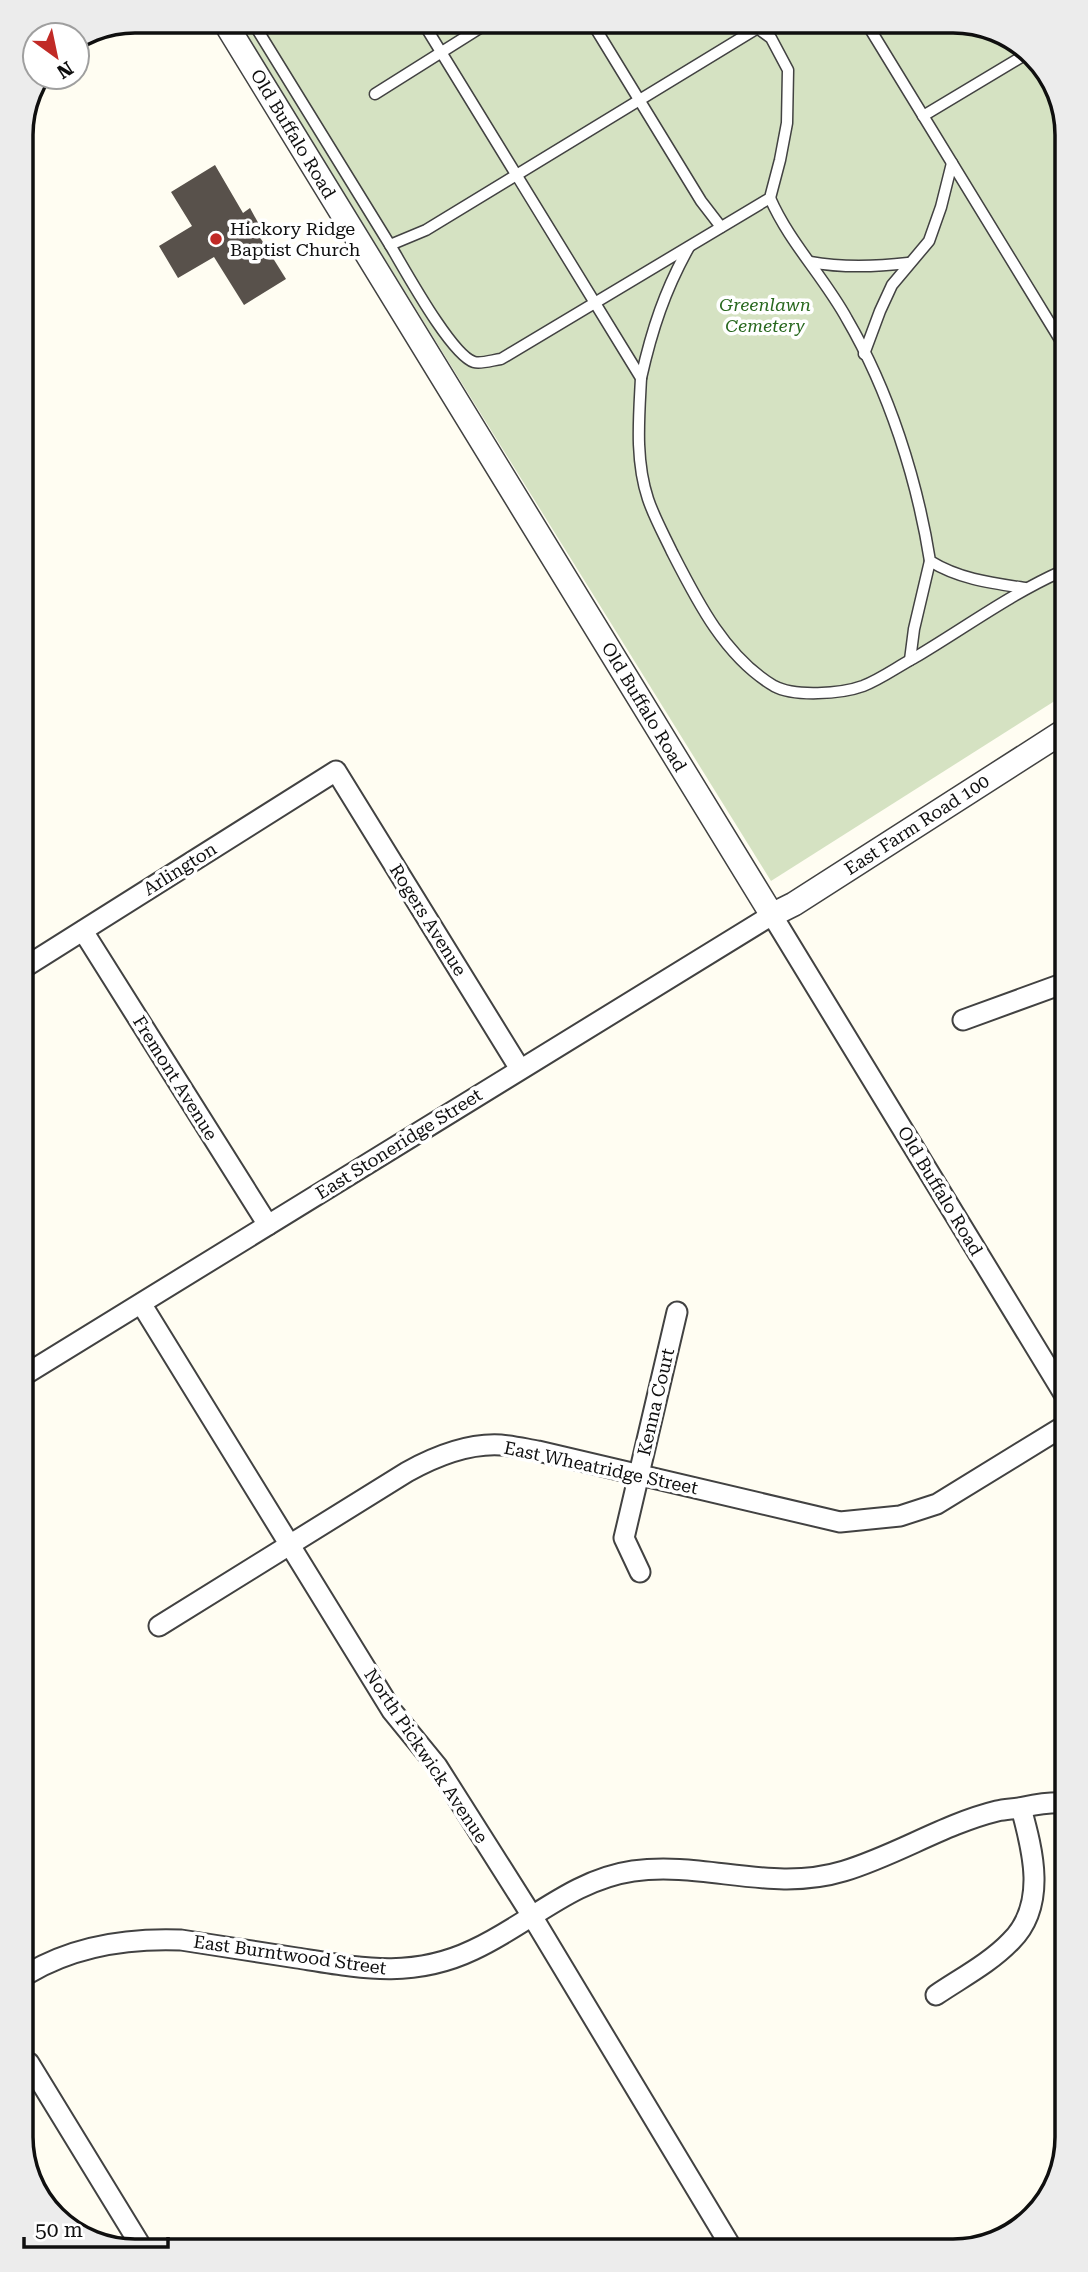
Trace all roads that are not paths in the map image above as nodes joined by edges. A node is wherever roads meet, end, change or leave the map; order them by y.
1 (231, 33) edge
2 (259, 33) edge
3 (429, 33) edge
4 (472, 33) edge
5 (598, 33) edge
6 (750, 33) edge
7 (764, 33) edge
8 (873, 33) edge
9 (441, 52) junction
10 (1020, 58) edge
11 (375, 93) dead end
12 (639, 101) junction
13 (923, 116) junction
14 (952, 163) junction
15 (517, 176) junction
16 (770, 198) junction
17 (722, 227) junction
18 (390, 245) junction
19 (689, 246) junction
20 (810, 262) junction
21 (908, 263) junction
22 (594, 303) junction
23 (1055, 331) edge
24 (864, 354) junction
25 (641, 378) junction
26 (930, 561) junction
27 (1055, 574) edge
28 (1025, 588) junction
29 (910, 660) junction
30 (1055, 737) edge
31 (336, 771) joint
32 (772, 915) junction
33 (83, 931) junction
34 (33, 962) edge
35 (1055, 987) edge
36 (962, 1020) dead end
37 (520, 1069) junction
38 (268, 1225) junction
39 (142, 1305) junction
40 (677, 1312) dead end
41 (33, 1370) edge
42 (1055, 1379) edge
43 (1055, 1432) edge
44 (638, 1475) junction
45 (290, 1544) junction
46 (640, 1572) dead end
47 (159, 1626) dead end
48 (1055, 1803) edge
49 (1021, 1808) junction
50 (532, 1916) junction
51 (33, 1971) edge
52 (936, 1995) dead end
53 (33, 2070) edge
54 (137, 2239) edge
55 (726, 2239) edge

1 - 32 street, Old Buffalo Road
2 - 18 lane
3 - 9 lane
4 - 9 lane
5 - 12 lane
6 - 12 lane
7 - 16 lane
8 - 13 lane
9 - 11 lane
9 - 15 lane
10 - 13 lane
12 - 15 lane
12 - 17 lane
13 - 14 lane
14 - 21 lane
14 - 23 lane
15 - 18 lane
15 - 22 lane
16 - 17 lane
16 - 20 lane
17 - 19 lane
18 - 22 lane
19 - 22 lane
19 - 25 lane
20 - 21 lane
20 - 24 lane
21 - 24 lane
22 - 25 lane
24 - 26 lane
25 - 29 lane
26 - 28 lane
26 - 29 lane
27 - 28 lane
28 - 29 lane
30 - 32 street, East Farm Road 100
31 - 33 street, Arlington
31 - 37 street, Rogers Avenue
32 - 37 street, East Stoneridge Street
32 - 42 street, Old Buffalo Road
33 - 34 street, Arlington
33 - 38 street, Fremont Avenue
35 - 36 street
37 - 38 street, East Stoneridge Street
38 - 39 street, East Stoneridge Street
39 - 41 street, East Stoneridge Street
39 - 45 street, North Pickwick Avenue
40 - 44 street, Kenna Court
43 - 44 street, East Wheatridge Street
44 - 45 street, East Wheatridge Street
44 - 46 street, Kenna Court
45 - 47 street, East Wheatridge Street
45 - 50 street, North Pickwick Avenue
48 - 49 street, East Burntwood Street
49 - 50 street, East Burntwood Street
49 - 52 street
50 - 51 street, East Burntwood Street
50 - 55 street, North Pickwick Avenue
53 - 54 street

